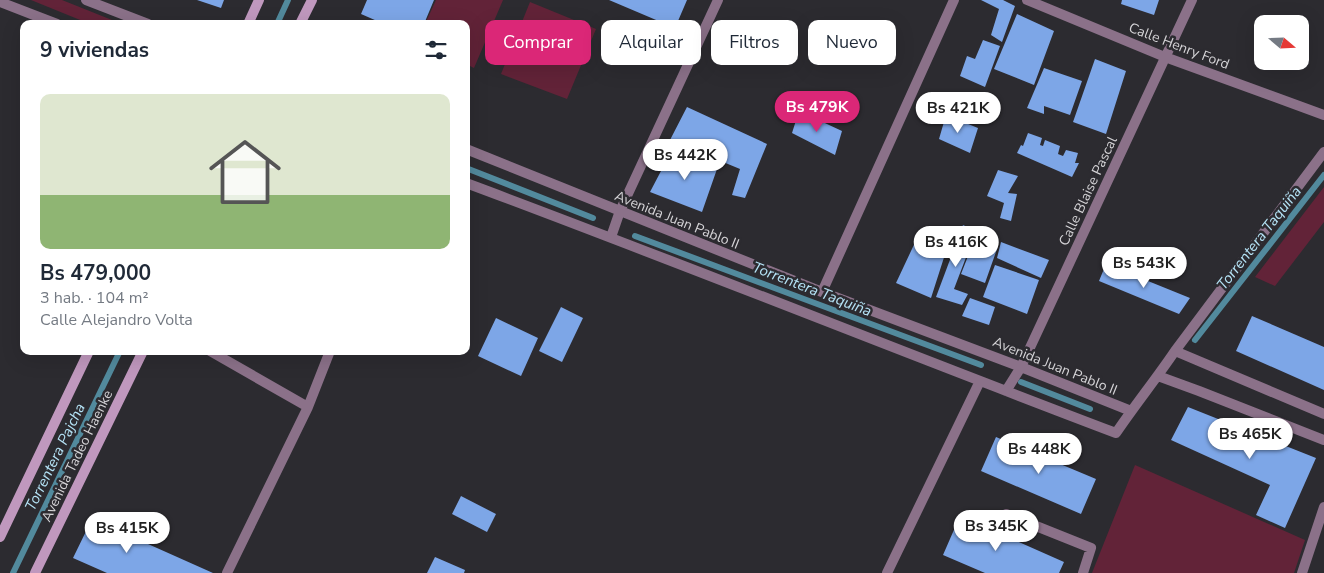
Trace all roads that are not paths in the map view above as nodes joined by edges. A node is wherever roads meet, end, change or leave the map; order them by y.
1 (86, 0) edge
2 (259, 0) edge
3 (312, 0) edge
4 (718, 0) edge
5 (954, 0) edge
6 (1026, 0) edge
7 (1192, 0) edge
8 (0, 2) edge
9 (47, 20) edge
10 (138, 20) edge
11 (250, 20) edge
12 (302, 20) edge
13 (1165, 57) junction
14 (1324, 115) edge
15 (470, 151) edge
16 (1324, 152) edge
17 (470, 184) edge
18 (620, 212) junction
19 (611, 237) junction
20 (822, 292) junction
21 (1175, 351) junction
22 (87, 355) edge
23 (141, 355) edge
24 (217, 355) edge
25 (328, 355) edge
26 (1021, 367) junction
27 (1158, 376) junction
28 (980, 381) junction
29 (1006, 391) junction
30 (308, 408) junction
31 (1131, 411) junction
32 (1324, 414) edge
33 (1324, 440) edge
34 (1324, 507) edge
35 (1006, 514) dead end
36 (0, 537) edge
37 (35, 573) edge
38 (227, 573) edge
39 (887, 573) edge
40 (1083, 573) edge
41 (1302, 573) edge

1 - 10 street
2 - 11 main road
3 - 12 main road
4 - 18 street
5 - 20 street
6 - 13 street, Calle Henry Ford
7 - 13 street, Calle Blaise Pascal
8 - 9 street
13 - 14 street, Calle Henry Ford
13 - 26 street, Calle Blaise Pascal
15 - 18 street, Avenida Juan Pablo II
16 - 21 street
17 - 19 street
18 - 19 street
18 - 20 street, Avenida Juan Pablo II
19 - 28 street
20 - 26 street, Avenida Juan Pablo II
21 - 27 street
21 - 32 street
22 - 36 main road
23 - 37 main road, Avenida Tadeo Haenke
24 - 30 street
25 - 30 street
26 - 29 street, Calle Blaise Pascal
26 - 31 street, Avenida Juan Pablo II
27 - 31 street
27 - 33 street
28 - 29 street
28 - 39 street
29 - 31 street
30 - 38 street
34 - 41 street
35 - 40 street

